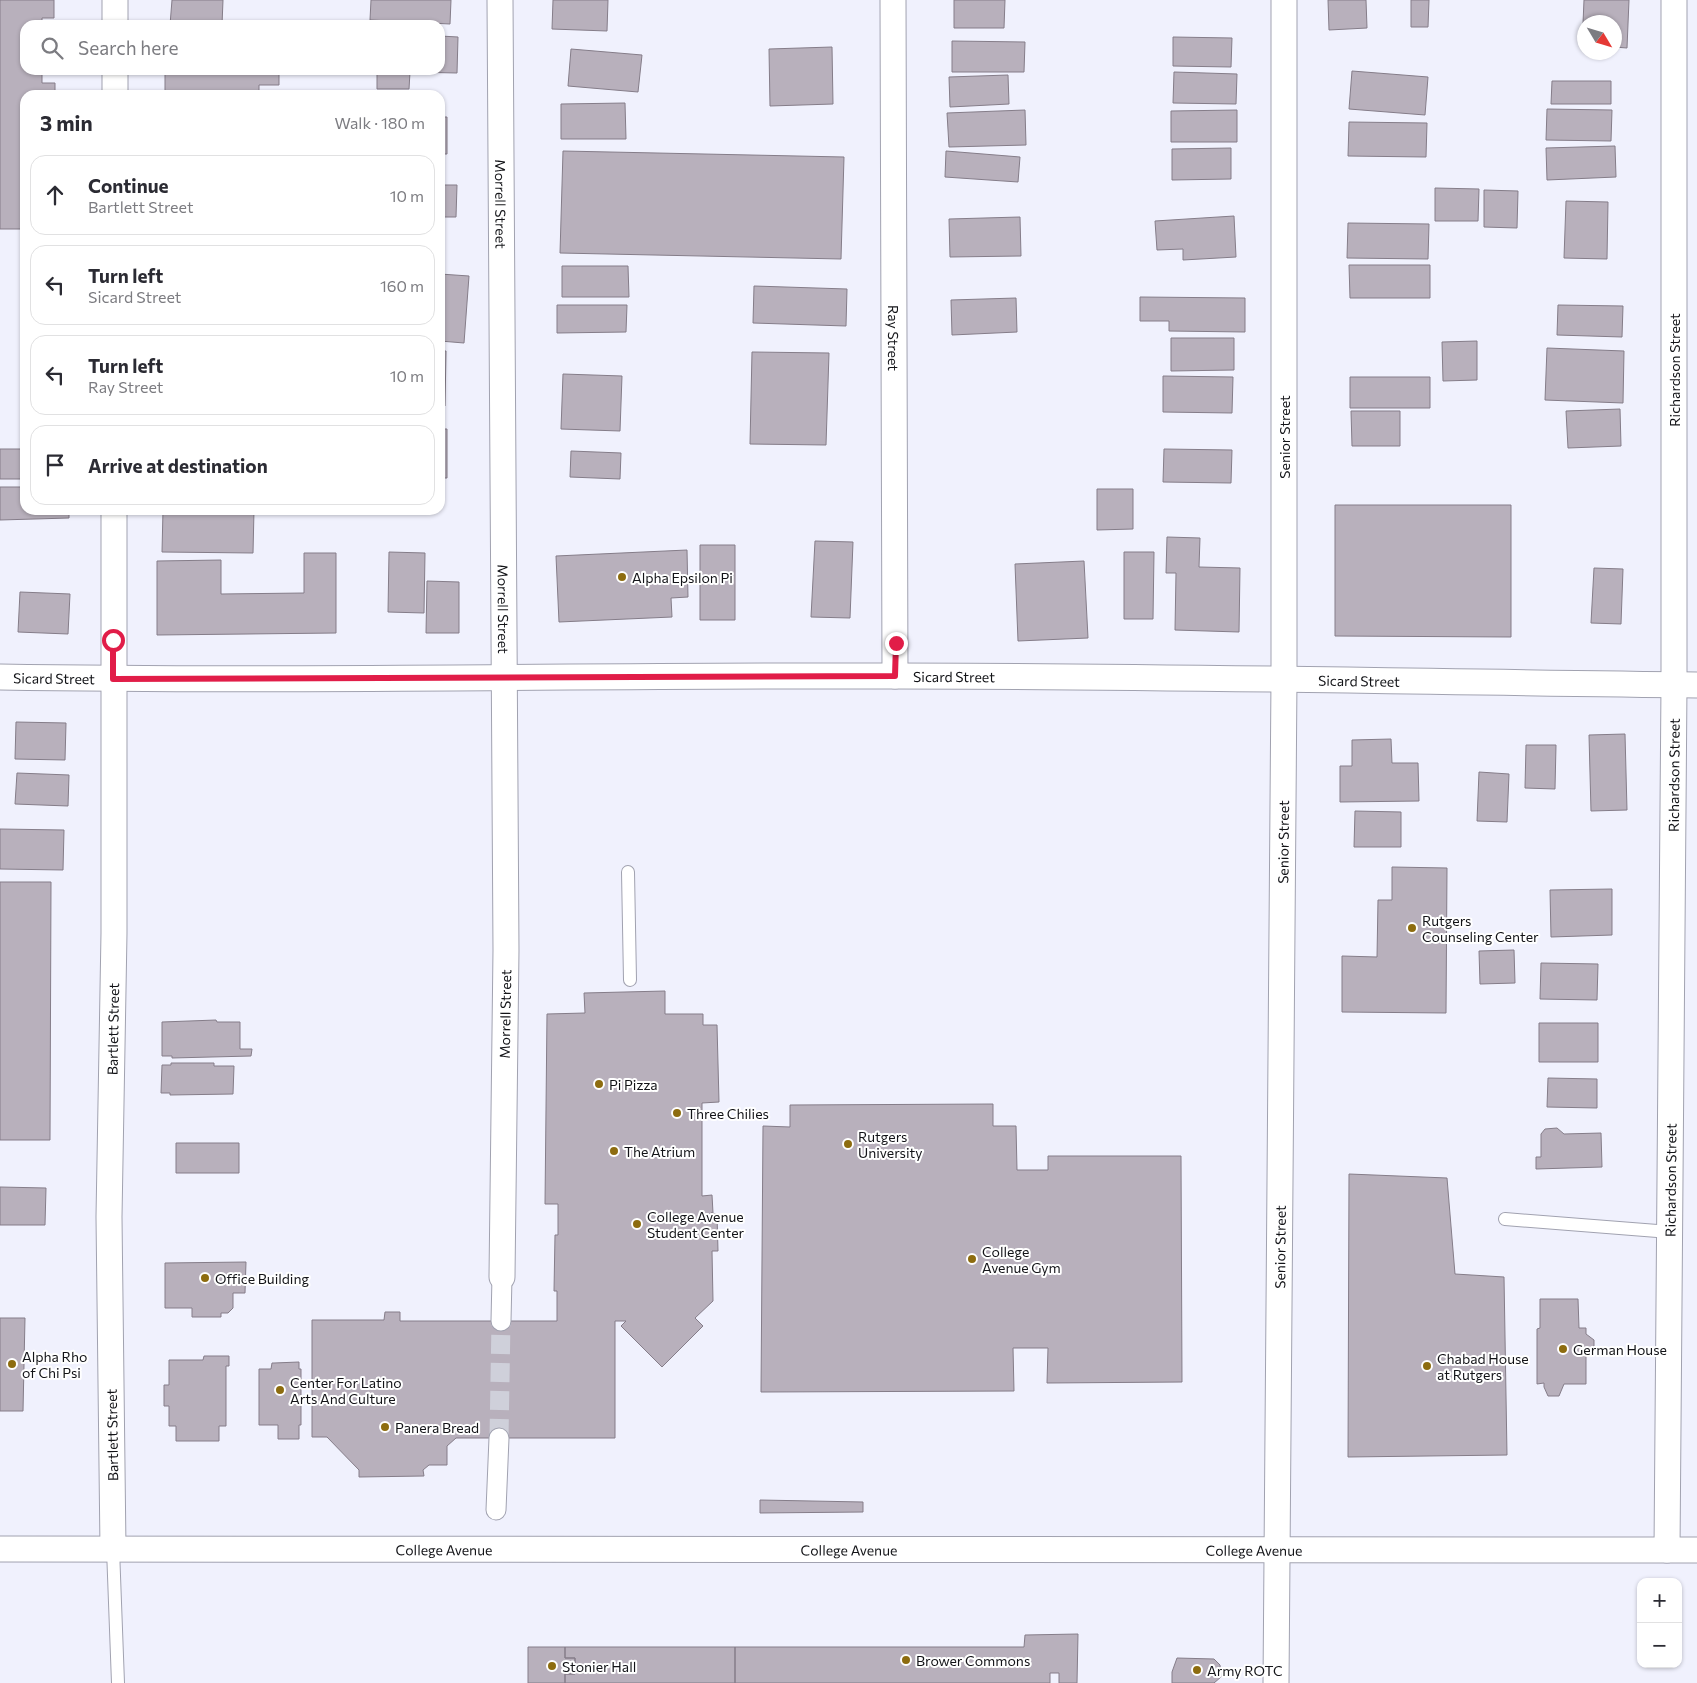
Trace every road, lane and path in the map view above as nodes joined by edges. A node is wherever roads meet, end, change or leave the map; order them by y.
1 (115, 0) edge
2 (500, 0) edge
3 (893, 0) edge
4 (1284, 0) edge
5 (1674, 0) edge
6 (115, 20) edge
7 (115, 75) edge
8 (115, 90) edge
9 (114, 515) edge
10 (895, 676) junction
11 (0, 677) edge
12 (504, 677) junction
13 (113, 679) junction
14 (1284, 679) junction
15 (1686, 685) edge
16 (628, 872) dead end
17 (630, 980) dead end
18 (1506, 1219) dead end
19 (1670, 1232) junction
20 (502, 1277) joint
21 (501, 1321) tunnel mouth
22 (499, 1438) tunnel mouth
23 (496, 1510) dead end
24 (0, 1549) edge
25 (113, 1549) junction
26 (1278, 1550) junction
27 (1667, 1550) junction
28 (1697, 1550) edge
29 (118, 1683) edge
30 (1276, 1683) edge

1 - 6 street
2 - 12 street, Morrell Street
3 - 10 street, Ray Street
4 - 14 street, Senior Street
5 - 15 street, Richardson Street
7 - 8 street
9 - 13 street, Bartlett Street
10 - 12 street, Sicard Street
10 - 14 street, Sicard Street
11 - 13 street, Sicard Street
12 - 13 street, Sicard Street
12 - 20 street, Morrell Street
13 - 25 street, Bartlett Street
14 - 15 street, Sicard Street
14 - 26 street, Senior Street
15 - 19 street, Richardson Street
16 - 17 lane
18 - 19 lane
19 - 27 street, Richardson Street
20 - 21 street
22 - 23 street
24 - 25 street, College Avenue
25 - 26 street, College Avenue
25 - 29 lane
26 - 27 street, College Avenue
26 - 30 street, Senior Street
27 - 28 street, College Avenue

